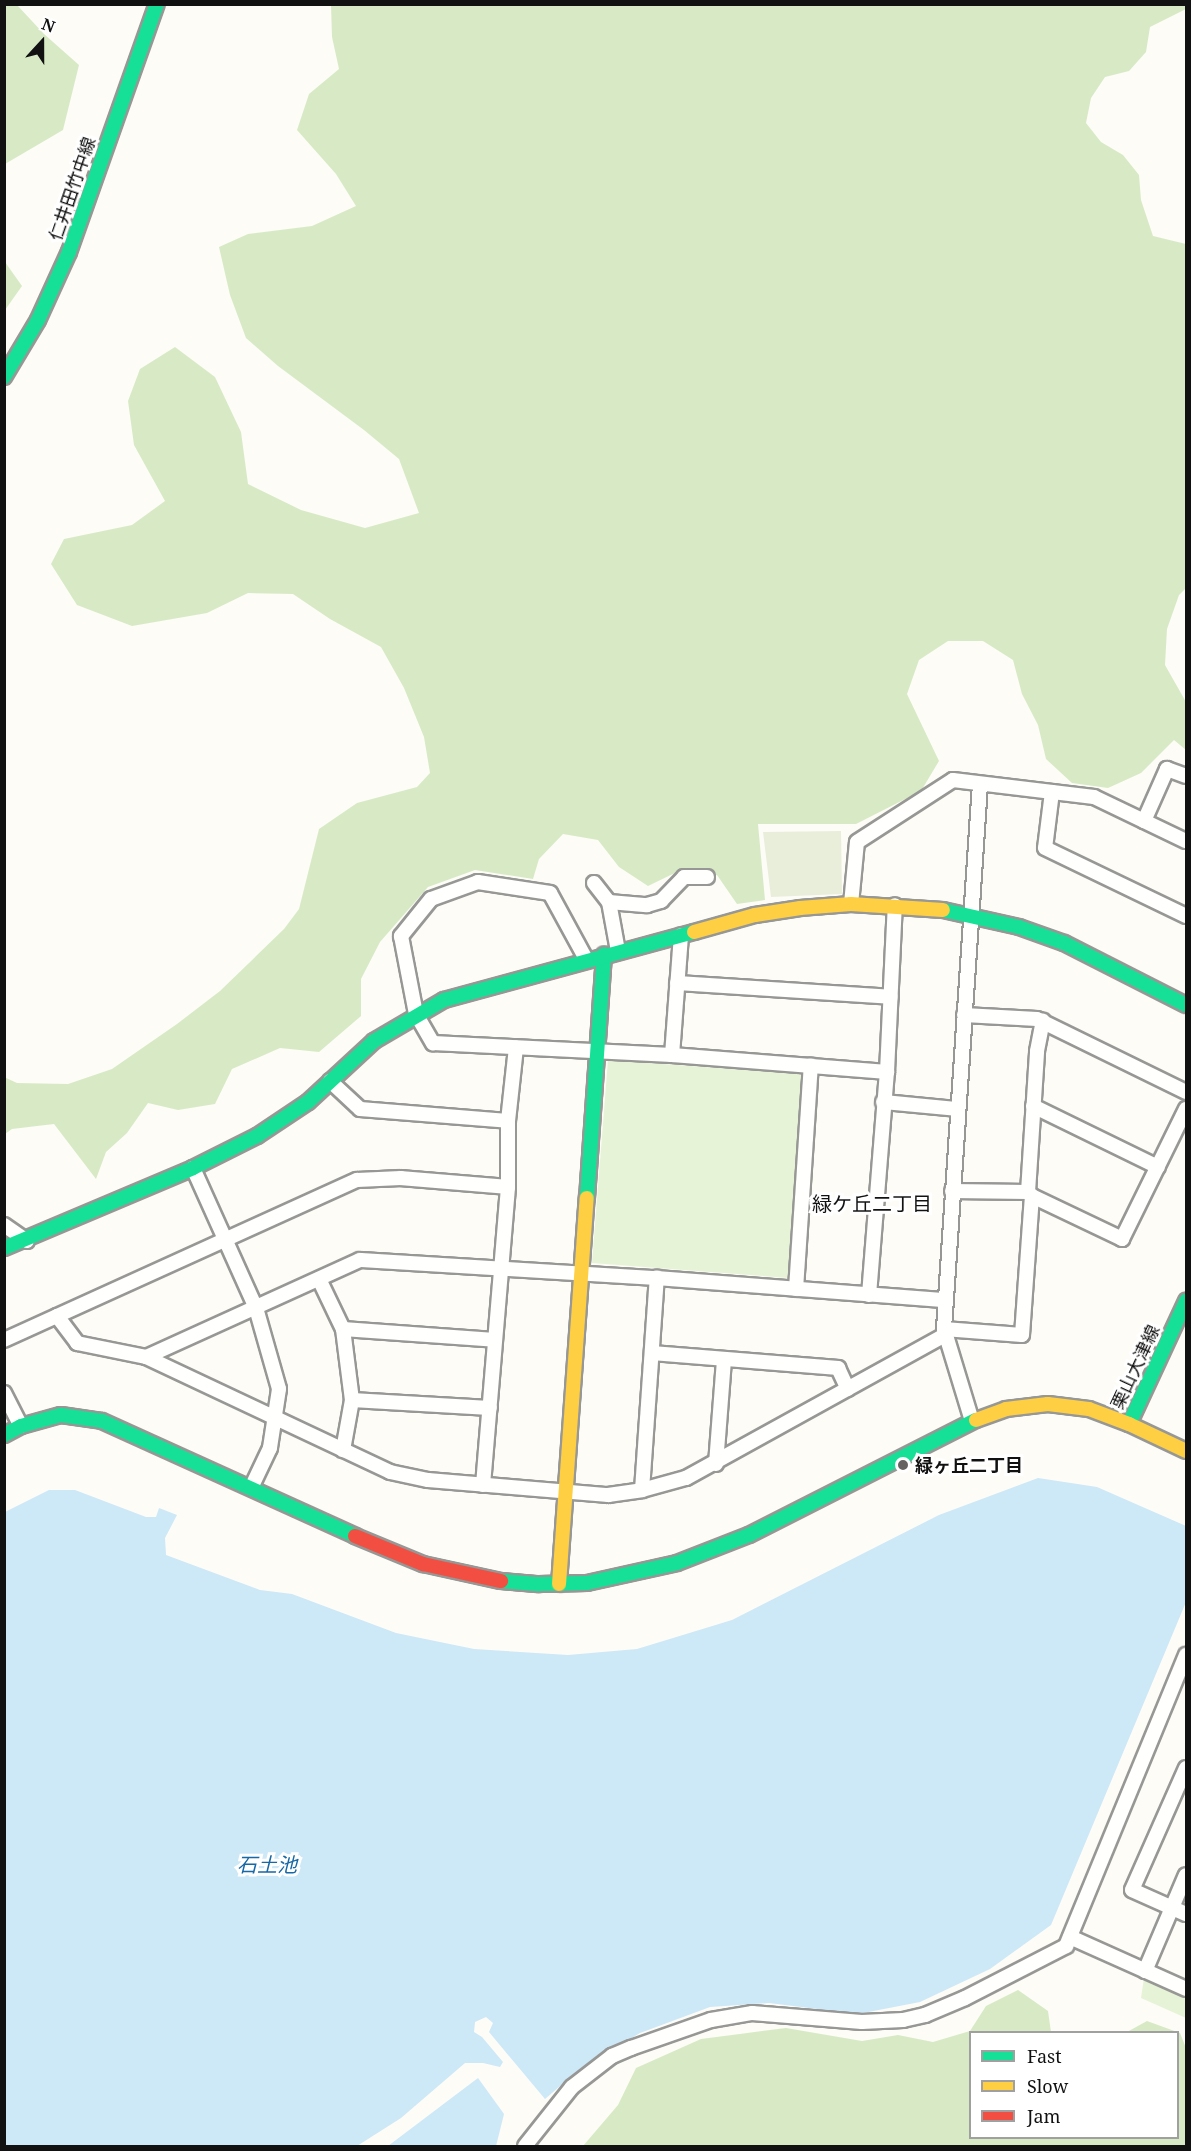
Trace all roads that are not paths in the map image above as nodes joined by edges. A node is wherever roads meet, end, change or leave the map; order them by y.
1 (157, 4) edge
2 (4, 377) edge
3 (1186, 776) edge
4 (980, 784) junction
5 (1052, 792) junction
6 (1144, 821) junction
7 (1186, 841) edge
8 (707, 877) dead end
9 (594, 883) dead end
10 (609, 902) junction
11 (851, 904) junction
12 (895, 905) junction
13 (970, 916) junction
14 (1186, 916) edge
15 (681, 935) junction
16 (611, 953) junction
17 (586, 959) junction
18 (677, 982) junction
19 (891, 997) junction
20 (1186, 1005) edge
21 (416, 1014) junction
22 (964, 1015) junction
23 (1043, 1021) junction
24 (516, 1047) junction
25 (597, 1050) junction
26 (672, 1055) junction
27 (812, 1066) junction
28 (887, 1072) junction
29 (330, 1081) junction
30 (1186, 1092) edge
31 (884, 1102) junction
32 (1033, 1106) junction
33 (957, 1109) junction
34 (1186, 1109) edge
35 (508, 1121) junction
36 (1158, 1167) junction
37 (193, 1168) junction
38 (508, 1187) junction
39 (952, 1191) junction
40 (1030, 1194) junction
41 (4, 1226) edge
42 (225, 1240) junction
43 (27, 1241) junction
44 (4, 1248) edge
45 (501, 1269) junction
46 (581, 1273) junction
47 (657, 1278) junction
48 (319, 1279) junction
49 (796, 1289) junction
50 (869, 1294) junction
51 (945, 1300) junction
52 (1186, 1301) edge
53 (256, 1308) junction
54 (57, 1316) junction
55 (343, 1329) junction
56 (944, 1332) junction
57 (4, 1340) edge
58 (495, 1340) junction
59 (652, 1353) junction
60 (146, 1357) junction
61 (724, 1359) junction
62 (848, 1389) junction
63 (4, 1393) edge
64 (352, 1400) junction
65 (489, 1408) junction
66 (276, 1420) junction
67 (972, 1421) junction
68 (1129, 1424) junction
69 (21, 1426) junction
70 (4, 1435) edge
71 (343, 1450) junction
72 (1186, 1451) edge
73 (716, 1464) junction
74 (483, 1485) junction
75 (251, 1488) junction
76 (642, 1490) junction
77 (564, 1491) junction
78 (559, 1584) junction
79 (1186, 1654) edge
80 (1186, 1768) edge
81 (1186, 1875) edge
82 (1173, 1908) junction
83 (1186, 1914) edge
84 (1070, 1937) junction
85 (1145, 1971) junction
86 (1186, 1989) edge
87 (525, 2146) edge

1 - 2 street, 仁井田竹中線
3 - 6 street
4 - 5 street
4 - 11 street
4 - 13 street
5 - 6 street
5 - 14 street
6 - 7 street
8 - 10 street
9 - 10 street
10 - 16 street
11 - 12 street
11 - 15 street
12 - 13 street
12 - 19 street
13 - 20 street
13 - 22 street
15 - 16 street
15 - 18 street
16 - 17 street
16 - 25 street
17 - 21 street
17 - 21 street
18 - 19 street
18 - 26 street
19 - 28 street
21 - 24 street
21 - 29 street
22 - 23 street
22 - 33 street
23 - 30 street
23 - 32 street
24 - 25 street
24 - 35 street
25 - 26 street
25 - 46 street
26 - 27 street
27 - 28 street
27 - 49 street
28 - 31 street
29 - 35 street
29 - 37 street
31 - 33 street
31 - 50 street
32 - 36 street
32 - 40 street
33 - 39 street
34 - 36 street
35 - 38 street
36 - 40 street
37 - 42 street
37 - 43 street
38 - 42 street
38 - 45 street
39 - 40 street
39 - 51 street
40 - 56 street
41 - 43 street
42 - 53 street
42 - 54 street
43 - 44 street
45 - 46 street
45 - 48 street
45 - 58 street
46 - 47 street
46 - 77 street
47 - 49 street
47 - 59 street
48 - 53 street
48 - 55 street
49 - 50 street
50 - 51 street
51 - 56 street
52 - 68 street, 栗山大津線
53 - 60 street
53 - 66 street
54 - 57 street
54 - 60 street
55 - 58 street
55 - 64 street
56 - 62 street
56 - 67 street
58 - 65 street
59 - 61 street
59 - 76 street
60 - 66 street
61 - 62 street
61 - 73 street
62 - 73 street
63 - 69 street
64 - 65 street
64 - 71 street
65 - 74 street
66 - 71 street
66 - 75 street
67 - 68 street
67 - 78 street
68 - 72 street, 栗山大津線
69 - 70 street
69 - 75 street
71 - 74 street
73 - 76 street
74 - 77 street
75 - 78 street
76 - 77 street
77 - 78 street
79 - 84 street
80 - 82 street
81 - 82 street
82 - 83 street
82 - 85 street
84 - 85 street
84 - 87 street
85 - 86 street

